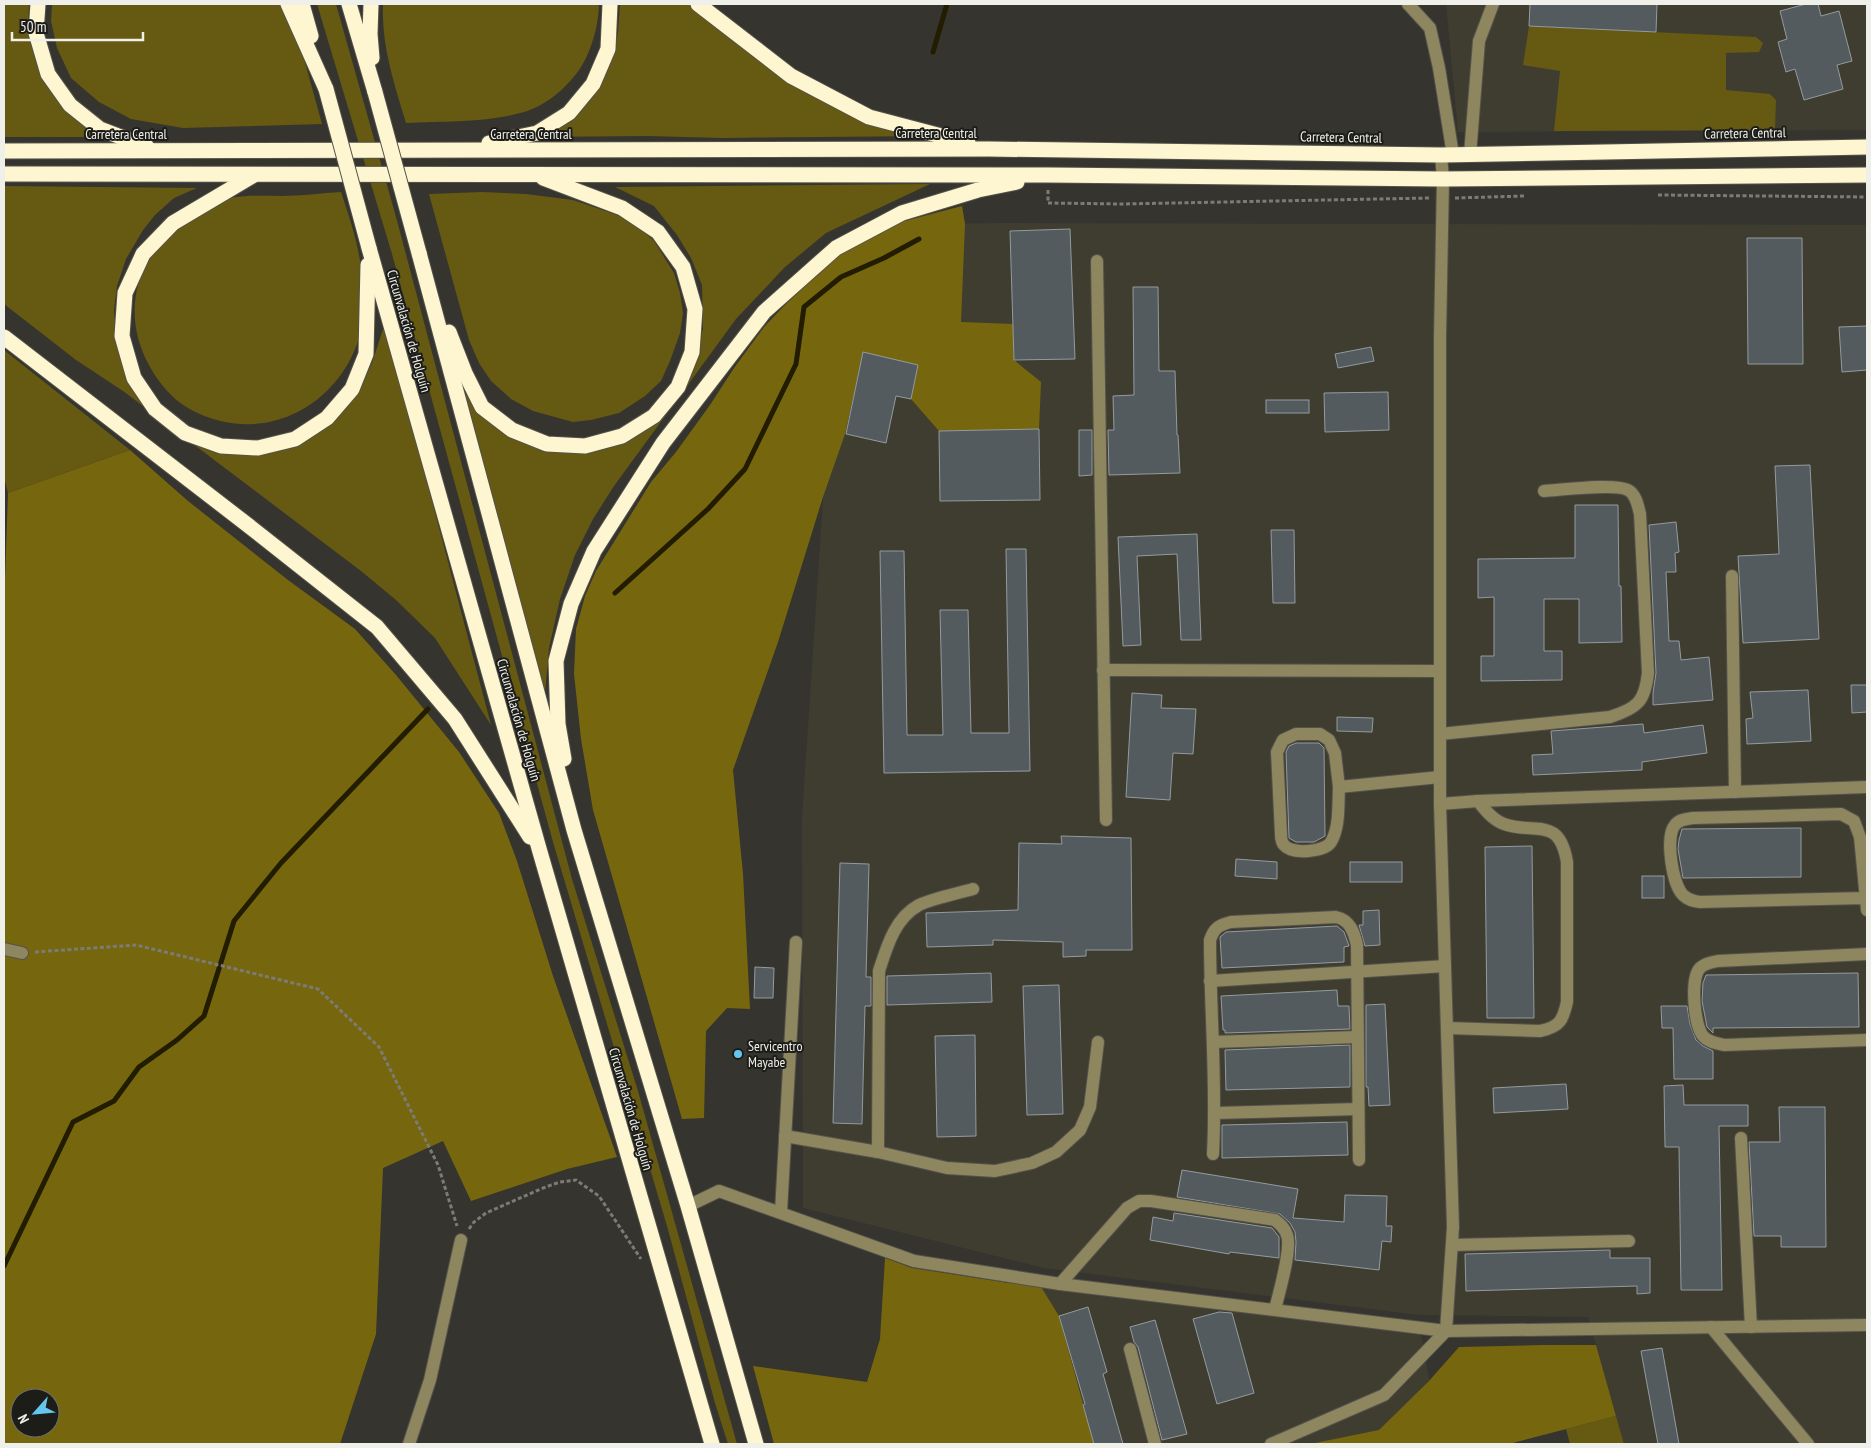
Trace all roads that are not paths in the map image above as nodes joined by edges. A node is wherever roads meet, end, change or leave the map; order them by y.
1 (38, 4) edge
2 (288, 4) edge
3 (302, 4) edge
4 (349, 4) edge
5 (371, 4) edge
6 (610, 4) edge
7 (698, 4) edge
8 (1408, 4) edge
9 (1493, 4) edge
10 (326, 89) junction
11 (375, 92) junction
12 (1867, 147) edge
13 (989, 149) junction
14 (458, 150) junction
15 (4, 151) edge
16 (158, 151) junction
17 (1470, 154) junction
18 (1447, 155) junction
19 (4, 174) edge
20 (255, 174) junction
21 (535, 174) junction
22 (1048, 175) junction
23 (1867, 175) edge
24 (1443, 179) junction
25 (368, 248) junction
26 (419, 253) junction
27 (1097, 261) dead end
28 (4, 337) edge
29 (1544, 491) dead end
30 (1732, 576) dead end
31 (1103, 670) junction
32 (1440, 670) junction
33 (1440, 734) junction
34 (1440, 777) junction
35 (1339, 787) junction
36 (1867, 787) edge
37 (1735, 792) junction
38 (1478, 801) junction
39 (1440, 804) junction
40 (1106, 820) dead end
41 (574, 830) junction
42 (540, 852) junction
43 (972, 889) dead end
44 (1866, 904) edge
45 (796, 942) dead end
46 (4, 949) edge
47 (22, 953) road end
48 (1867, 954) edge
49 (1445, 966) junction
50 (1356, 972) junction
51 (1210, 981) junction
52 (1447, 1028) junction
53 (1357, 1037) junction
54 (1867, 1040) edge
55 (1098, 1042) dead end
56 (1213, 1042) junction
57 (1358, 1109) junction
58 (1215, 1113) junction
59 (785, 1136) junction
60 (1741, 1138) dead end
61 (878, 1152) junction
62 (1213, 1154) dead end
63 (1359, 1160) dead end
64 (688, 1206) junction
65 (780, 1212) junction
66 (461, 1240) road end
67 (1628, 1241) dead end
68 (1452, 1244) junction
69 (1060, 1284) junction
70 (1275, 1309) junction
71 (1867, 1325) edge
72 (1711, 1327) junction
73 (1751, 1327) junction
74 (1446, 1331) junction
75 (1130, 1349) dead end
76 (409, 1444) edge
77 (712, 1444) edge
78 (756, 1444) edge
79 (1155, 1444) edge
80 (1271, 1444) edge
81 (1808, 1444) edge

1 - 16 highway
2 - 10 highway
3 - 10 highway, Circunvalación de Holguín
4 - 11 highway, Circunvalación de Holguín
5 - 11 highway
6 - 14 highway
7 - 13 highway
8 - 18 street
9 - 17 street
10 - 25 highway, Circunvalación de Holguín, bridge
11 - 26 highway, Circunvalación de Holguín, bridge
12 - 17 highway, Carretera Central
13 - 14 highway, Carretera Central
13 - 18 highway, Carretera Central
14 - 16 highway, Carretera Central
15 - 16 highway, Carretera Central
17 - 18 highway, Carretera Central
18 - 24 street
19 - 20 highway
20 - 21 highway
20 - 25 highway
21 - 22 highway
21 - 26 highway
22 - 24 highway
22 - 41 highway
23 - 24 highway
24 - 32 street
25 - 42 highway, Circunvalación de Holguín
26 - 41 highway, Circunvalación de Holguín
27 - 31 street
28 - 42 highway
29 - 33 street
30 - 37 street
31 - 32 street
31 - 40 street
32 - 33 street
33 - 34 street
34 - 35 street
34 - 39 street
35 - 35 street
36 - 37 street
37 - 38 street
38 - 39 street
38 - 52 street
39 - 49 street
41 - 64 highway, Circunvalación de Holguín
42 - 77 highway, Circunvalación de Holguín
43 - 61 street
44 - 44 street
45 - 59 street
46 - 47 street
48 - 54 street
49 - 50 street
49 - 52 street
50 - 51 street
50 - 51 street
50 - 53 street
51 - 56 street
52 - 68 street
53 - 56 street
53 - 57 street
55 - 61 street
56 - 58 street
57 - 58 street
57 - 63 street
58 - 62 street
59 - 61 street
59 - 65 street
60 - 73 street
64 - 65 street
64 - 78 highway, Circunvalación de Holguín
65 - 69 street
66 - 76 street
67 - 68 street
68 - 74 street
69 - 70 street
69 - 70 street
70 - 74 street
71 - 73 street
72 - 73 street
72 - 74 street
72 - 81 street
74 - 80 street
75 - 79 street

